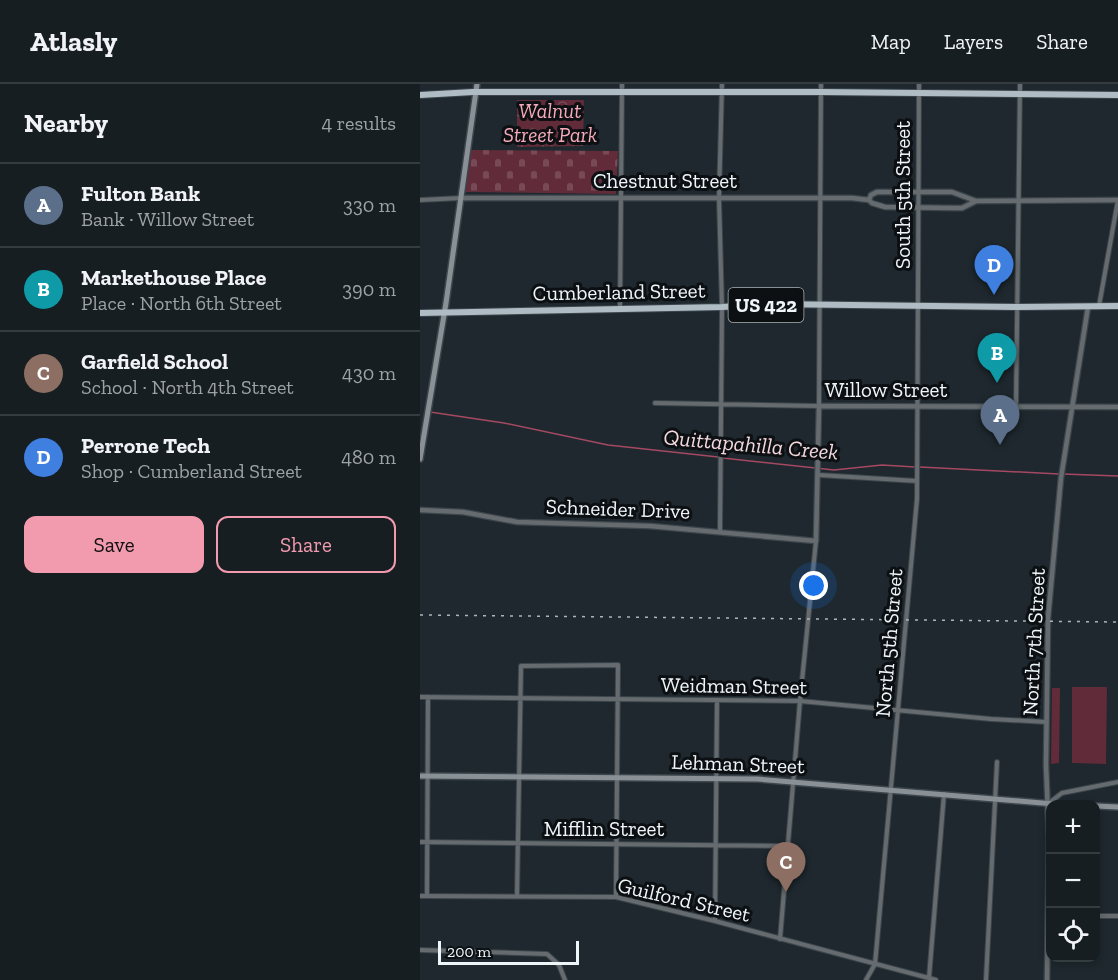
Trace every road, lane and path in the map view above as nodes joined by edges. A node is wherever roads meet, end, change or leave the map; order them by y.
1 (477, 84) edge
2 (622, 84) edge
3 (722, 84) edge
4 (821, 84) edge
5 (919, 84) edge
6 (1020, 84) edge
7 (476, 92) junction
8 (722, 92) junction
9 (820, 92) junction
10 (622, 93) junction
11 (919, 93) junction
12 (1020, 94) junction
13 (420, 95) edge
14 (1118, 95) edge
15 (918, 191) junction
16 (621, 197) junction
17 (461, 198) junction
18 (720, 198) junction
19 (819, 199) junction
20 (420, 200) edge
21 (868, 200) junction
22 (1118, 200) edge
23 (976, 201) junction
24 (1019, 201) junction
25 (918, 208) junction
26 (819, 305) junction
27 (917, 306) junction
28 (1118, 306) edge
29 (1088, 307) junction
30 (1099, 307) junction
31 (620, 308) junction
32 (722, 308) junction
33 (1017, 308) junction
34 (444, 312) junction
35 (420, 313) edge
36 (655, 403) dead end
37 (720, 404) junction
38 (819, 406) junction
39 (917, 406) junction
40 (1016, 406) junction
41 (1071, 406) junction
42 (1118, 407) edge
43 (420, 459) edge
44 (819, 471) junction
45 (917, 481) junction
46 (420, 510) edge
47 (720, 531) junction
48 (816, 541) junction
49 (420, 697) edge
50 (428, 697) junction
51 (519, 698) junction
52 (618, 699) junction
53 (717, 700) junction
54 (800, 701) junction
55 (899, 710) junction
56 (1047, 722) junction
57 (996, 762) dead end
58 (420, 776) edge
59 (428, 776) junction
60 (518, 776) junction
61 (617, 778) junction
62 (716, 778) junction
63 (793, 781) junction
64 (1118, 782) edge
65 (891, 790) junction
66 (944, 794) junction
67 (995, 798) junction
68 (1048, 800) edge
69 (1053, 800) edge
70 (1046, 803) edge
71 (1100, 806) edge
72 (1118, 807) edge
73 (420, 842) edge
74 (428, 842) junction
75 (518, 843) junction
76 (617, 843) junction
77 (716, 845) junction
78 (788, 846) junction
79 (1050, 854) edge
80 (420, 896) edge
81 (428, 896) junction
82 (517, 896) junction
83 (616, 897) junction
84 (1049, 908) edge
85 (1100, 916) edge
86 (1118, 916) edge
87 (715, 921) junction
88 (780, 939) junction
89 (420, 950) edge
90 (1048, 962) edge
91 (875, 964) junction
92 (565, 978) edge
93 (928, 978) junction
94 (866, 980) edge
95 (936, 980) edge
96 (986, 980) edge
97 (1047, 980) edge

1 - 7 main road
2 - 10 street
3 - 8 street
4 - 9 street
5 - 11 street, South 5th Street
6 - 12 street
7 - 10 highway
7 - 13 highway
7 - 17 main road
8 - 9 highway
8 - 10 highway
8 - 18 street
9 - 11 highway
9 - 19 street
10 - 16 street
11 - 12 highway
11 - 15 street, South 5th Street
12 - 14 highway
12 - 24 street
15 - 21 street, Chestnut Street
15 - 23 street, Chestnut Street
15 - 25 street, South 5th Street
16 - 17 street, Chestnut Street
16 - 18 street, Chestnut Street
16 - 31 street
17 - 20 street
17 - 34 main road
18 - 19 street, Chestnut Street
18 - 32 street
19 - 21 street, Chestnut Street
19 - 26 street
21 - 25 street, Chestnut Street
22 - 24 street, Chestnut Street
22 - 30 street
23 - 24 street, Chestnut Street
23 - 25 street, Chestnut Street
24 - 33 street
25 - 27 street, South 5th Street
26 - 27 highway, Cumberland Street / US 422
26 - 32 highway, Cumberland Street / US 422
26 - 38 street
27 - 33 highway, Cumberland Street / US 422
27 - 39 street, North 5th Street
28 - 30 highway, Cumberland Street / US 422
29 - 30 highway, Cumberland Street / US 422
29 - 33 highway, Cumberland Street / US 422
29 - 41 street, North 7th Street
31 - 32 highway, Cumberland Street / US 422
31 - 34 highway, Cumberland Street / US 422
32 - 37 street
33 - 40 street
34 - 35 highway, US 422
34 - 43 main road
36 - 37 street, Willow Street
37 - 38 street, Willow Street
37 - 47 street
38 - 39 street, Willow Street
38 - 44 street
39 - 40 street, Willow Street
39 - 45 street, North 5th Street
40 - 41 street, Willow Street
41 - 42 street, Willow Street
41 - 56 street, North 7th Street
44 - 45 street
44 - 48 street
45 - 55 street, North 5th Street
46 - 47 street, Schneider Drive
47 - 48 street, Schneider Drive
48 - 54 street
49 - 50 street, Weidman Street
50 - 51 street, Weidman Street
50 - 59 street
51 - 52 street, Weidman Street
51 - 52 street
51 - 60 street
52 - 53 street, Weidman Street
52 - 61 street
53 - 54 street, Weidman Street
53 - 62 street
54 - 55 street, Weidman Street
54 - 63 street
55 - 56 street, Weidman Street
55 - 65 street, North 5th Street
56 - 68 street, North 7th Street
57 - 67 street
58 - 59 main road, Lehman Street
59 - 60 main road, Lehman Street
59 - 74 street
60 - 61 main road, Lehman Street
60 - 75 street
61 - 62 main road, Lehman Street
61 - 76 street
62 - 63 main road, Lehman Street
62 - 77 street
63 - 65 main road, Lehman Street
63 - 78 street
64 - 69 street
65 - 66 main road, Lehman Street
65 - 91 street, North 5th Street
66 - 67 main road, Lehman Street
66 - 93 street
67 - 70 main road, Lehman Street
67 - 96 street
71 - 72 main road
73 - 74 street, Mifflin Street
74 - 75 street, Mifflin Street
74 - 81 street
75 - 76 street, Mifflin Street
75 - 82 street
76 - 77 street, Mifflin Street
76 - 83 street
77 - 78 street, Mifflin Street
77 - 87 street
78 - 88 street
79 - 84 street, North 7th Street
80 - 81 street, Guilford Street
81 - 82 street, Guilford Street
82 - 83 street, Guilford Street
83 - 87 street, Guilford Street
85 - 86 street
87 - 88 street, Guilford Street
88 - 91 street, Guilford Street
89 - 92 street
90 - 97 street, North 7th Street
91 - 93 street, Guilford Street
91 - 94 street, North 5th Street
93 - 95 street, Guilford Street

